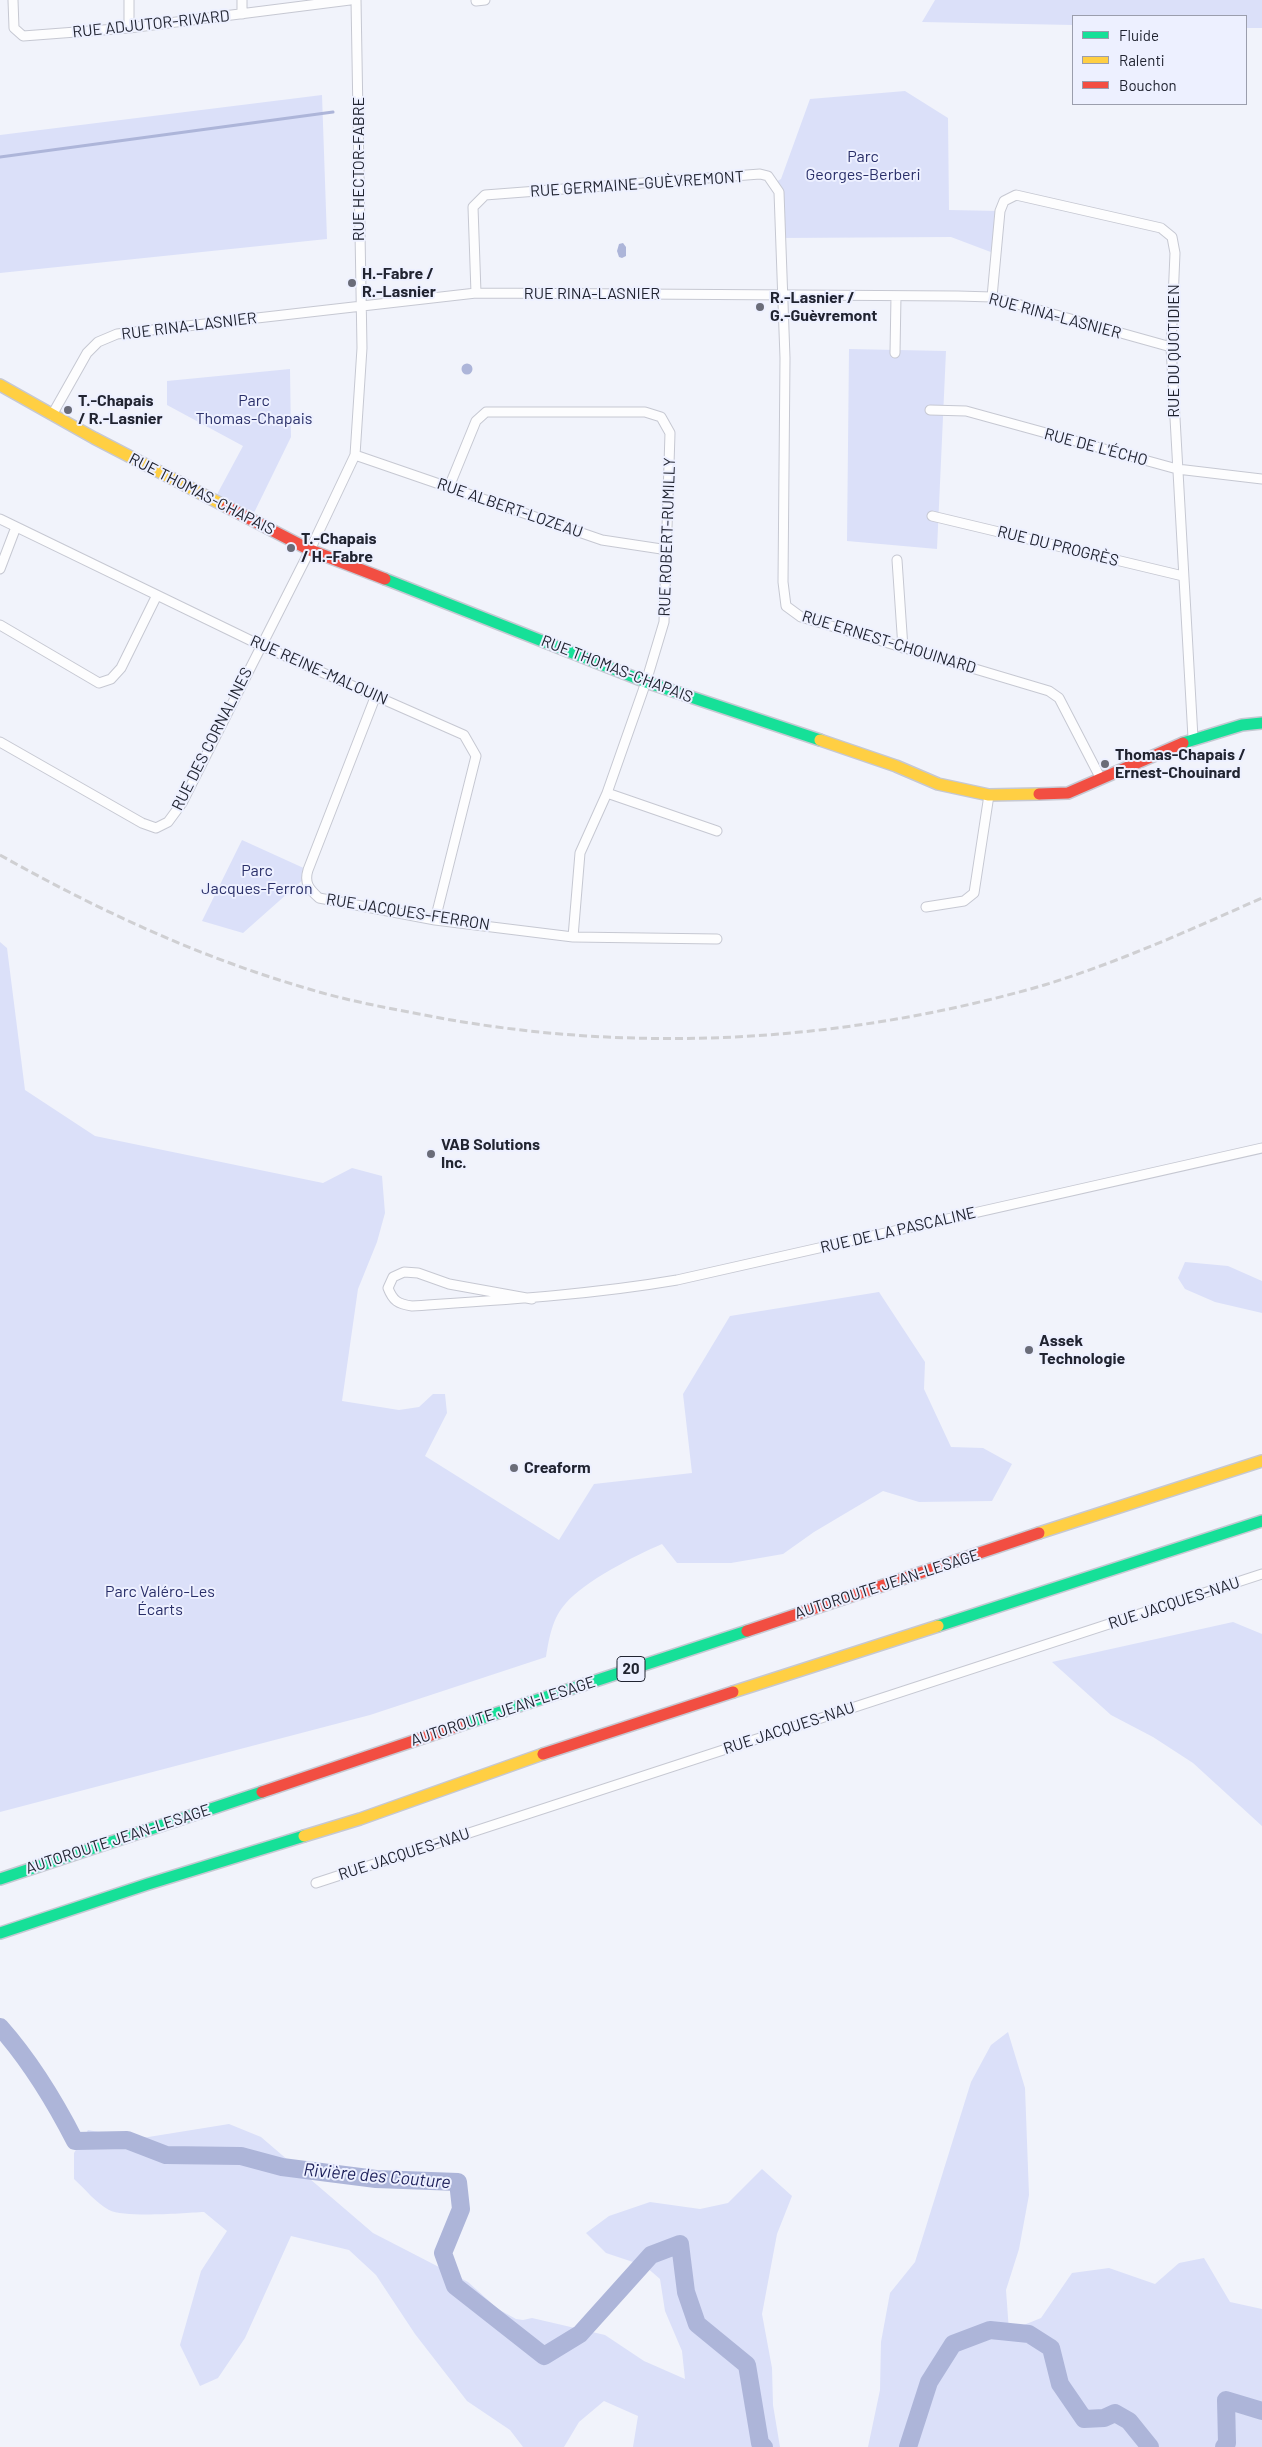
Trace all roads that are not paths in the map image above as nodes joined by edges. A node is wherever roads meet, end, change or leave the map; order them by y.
1 (13, 0) edge
2 (129, 0) edge
3 (242, 0) edge
4 (350, 0) edge
5 (356, 0) edge
6 (242, 14) junction
7 (129, 28) junction
8 (476, 293) junction
9 (782, 295) junction
10 (896, 296) junction
11 (992, 297) junction
12 (361, 306) junction
13 (1171, 347) junction
14 (895, 353) dead end
15 (0, 385) edge
16 (930, 410) dead end
17 (52, 415) junction
18 (355, 456) junction
19 (1177, 469) junction
20 (1262, 479) edge
21 (448, 488) junction
22 (932, 516) dead end
23 (0, 519) edge
24 (16, 527) junction
25 (310, 550) junction
26 (668, 550) junction
27 (896, 560) dead end
28 (0, 569) edge
29 (1183, 576) junction
30 (157, 595) junction
31 (0, 625) edge
32 (260, 645) junction
33 (903, 648) junction
34 (646, 682) junction
35 (376, 696) junction
36 (1262, 723) edge
37 (1193, 738) junction
38 (0, 742) edge
39 (1101, 780) junction
40 (607, 793) junction
41 (988, 795) junction
42 (717, 831) dead end
43 (926, 908) dead end
44 (435, 920) junction
45 (573, 936) junction
46 (716, 940) dead end
47 (1262, 1148) edge
48 (532, 1299) junction
49 (1262, 1461) edge
50 (1262, 1521) edge
51 (1262, 1574) edge
52 (0, 1879) edge
53 (316, 1883) dead end
54 (0, 1933) edge

1 - 7 street, RUE ADJUTOR-RIVARD
2 - 7 street
3 - 6 street
4 - 6 street, RUE ADJUTOR-RIVARD
5 - 12 street, RUE HECTOR-FABRE
6 - 7 street, RUE ADJUTOR-RIVARD
8 - 9 street, RUE RINA-LASNIER
8 - 9 street, RUE GERMAINE-GUÈVREMONT
8 - 12 street, RUE RINA-LASNIER
9 - 10 street, RUE RINA-LASNIER
9 - 33 street, RUE ERNEST-CHOUINARD
10 - 11 street, RUE RINA-LASNIER
10 - 14 street
11 - 13 street, RUE RINA-LASNIER
11 - 13 street, RUE DU QUOTIDIEN
12 - 17 street, RUE RINA-LASNIER
12 - 18 street, RUE HECTOR-FABRE
13 - 19 street, RUE DU QUOTIDIEN
15 - 17 main road, RUE THOMAS-CHAPAIS
16 - 19 street, RUE DE L'ÉCHO
17 - 25 main road, RUE THOMAS-CHAPAIS
18 - 21 street, RUE ALBERT-LOZEAU
18 - 25 street, RUE HECTOR-FABRE
19 - 20 street, RUE DE L'ÉCHO
19 - 29 street, RUE DU QUOTIDIEN
21 - 26 street, RUE ALBERT-LOZEAU
21 - 26 street, RUE ROBERT-RUMILLY
22 - 29 street, RUE DU PROGRÈS
23 - 24 street, RUE REINE-MALOUIN
24 - 28 street
24 - 30 street, RUE REINE-MALOUIN
25 - 32 street, RUE HECTOR-FABRE
25 - 34 main road, RUE THOMAS-CHAPAIS
26 - 34 street, RUE ROBERT-RUMILLY
27 - 33 street
29 - 37 street, RUE DU QUOTIDIEN
30 - 31 street
30 - 32 street, RUE REINE-MALOUIN
32 - 35 street, RUE REINE-MALOUIN
32 - 38 street, RUE DES CORNALINES
33 - 39 street, RUE ERNEST-CHOUINARD
34 - 40 street, RUE ROBERT-RUMILLY
34 - 41 main road, RUE THOMAS-CHAPAIS
35 - 44 street, RUE REINE-MALOUIN
35 - 44 street, RUE JACQUES-FERRON
36 - 37 main road, RUE THOMAS-CHAPAIS
37 - 39 main road, RUE THOMAS-CHAPAIS
39 - 41 main road, RUE THOMAS-CHAPAIS
40 - 42 street
40 - 45 street, RUE ROBERT-RUMILLY
41 - 43 street
44 - 45 street, RUE JACQUES-FERRON
45 - 46 street, RUE JACQUES-FERRON
47 - 48 street, RUE DE LA PASCALINE
48 - 48 street, RUE DE LA PASCALINE
49 - 52 main road, AUTOROUTE JEAN-LESAGE / 20
50 - 54 main road
51 - 53 street, RUE JACQUES-NAU

